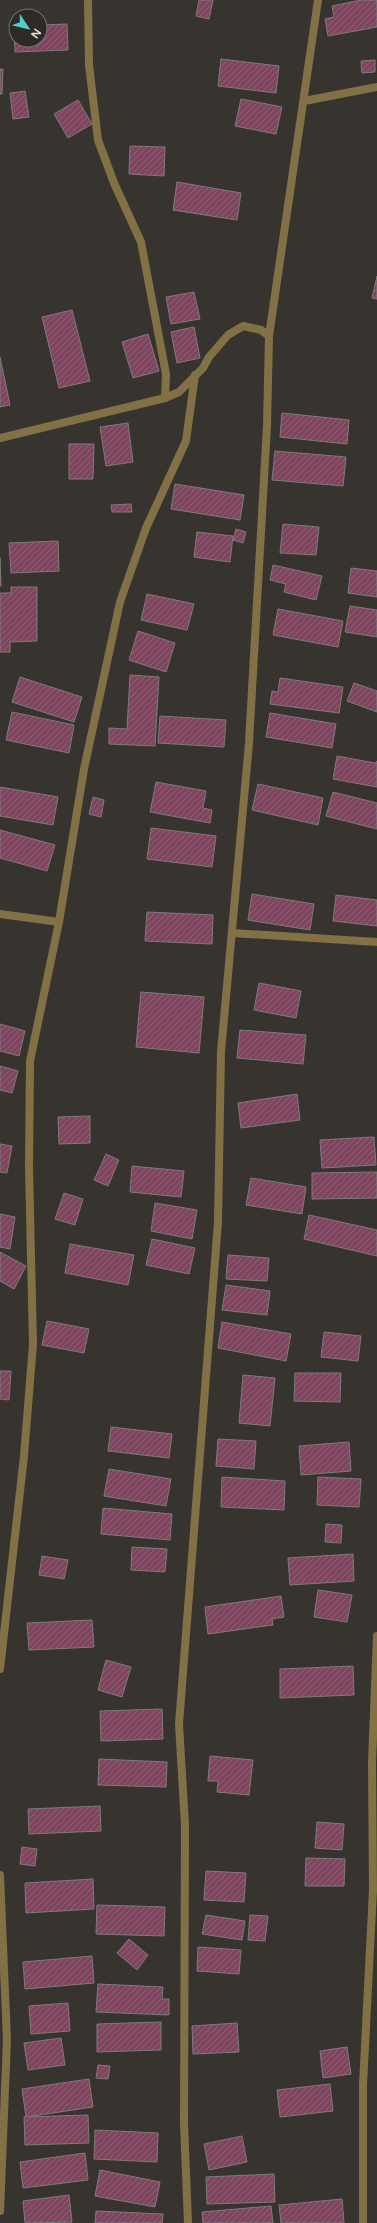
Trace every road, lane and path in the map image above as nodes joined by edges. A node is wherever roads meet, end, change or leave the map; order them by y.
1 (88, 0) edge
2 (318, 0) edge
3 (377, 87) edge
4 (304, 101) junction
5 (269, 336) junction
6 (195, 375) junction
7 (165, 398) junction
8 (0, 438) edge
9 (0, 914) edge
10 (59, 922) junction
11 (232, 933) junction
12 (377, 942) edge
13 (377, 1636) edge
14 (0, 1669) edge
15 (0, 1875) edge
16 (0, 2211) edge
17 (188, 2223) edge
18 (363, 2223) edge

1 - 7 street
2 - 4 street
3 - 4 street
4 - 5 street
5 - 6 street
5 - 11 street
6 - 7 street
6 - 10 street
7 - 8 street
9 - 10 street
10 - 14 street
11 - 12 street
11 - 17 street
13 - 18 street
15 - 16 street

